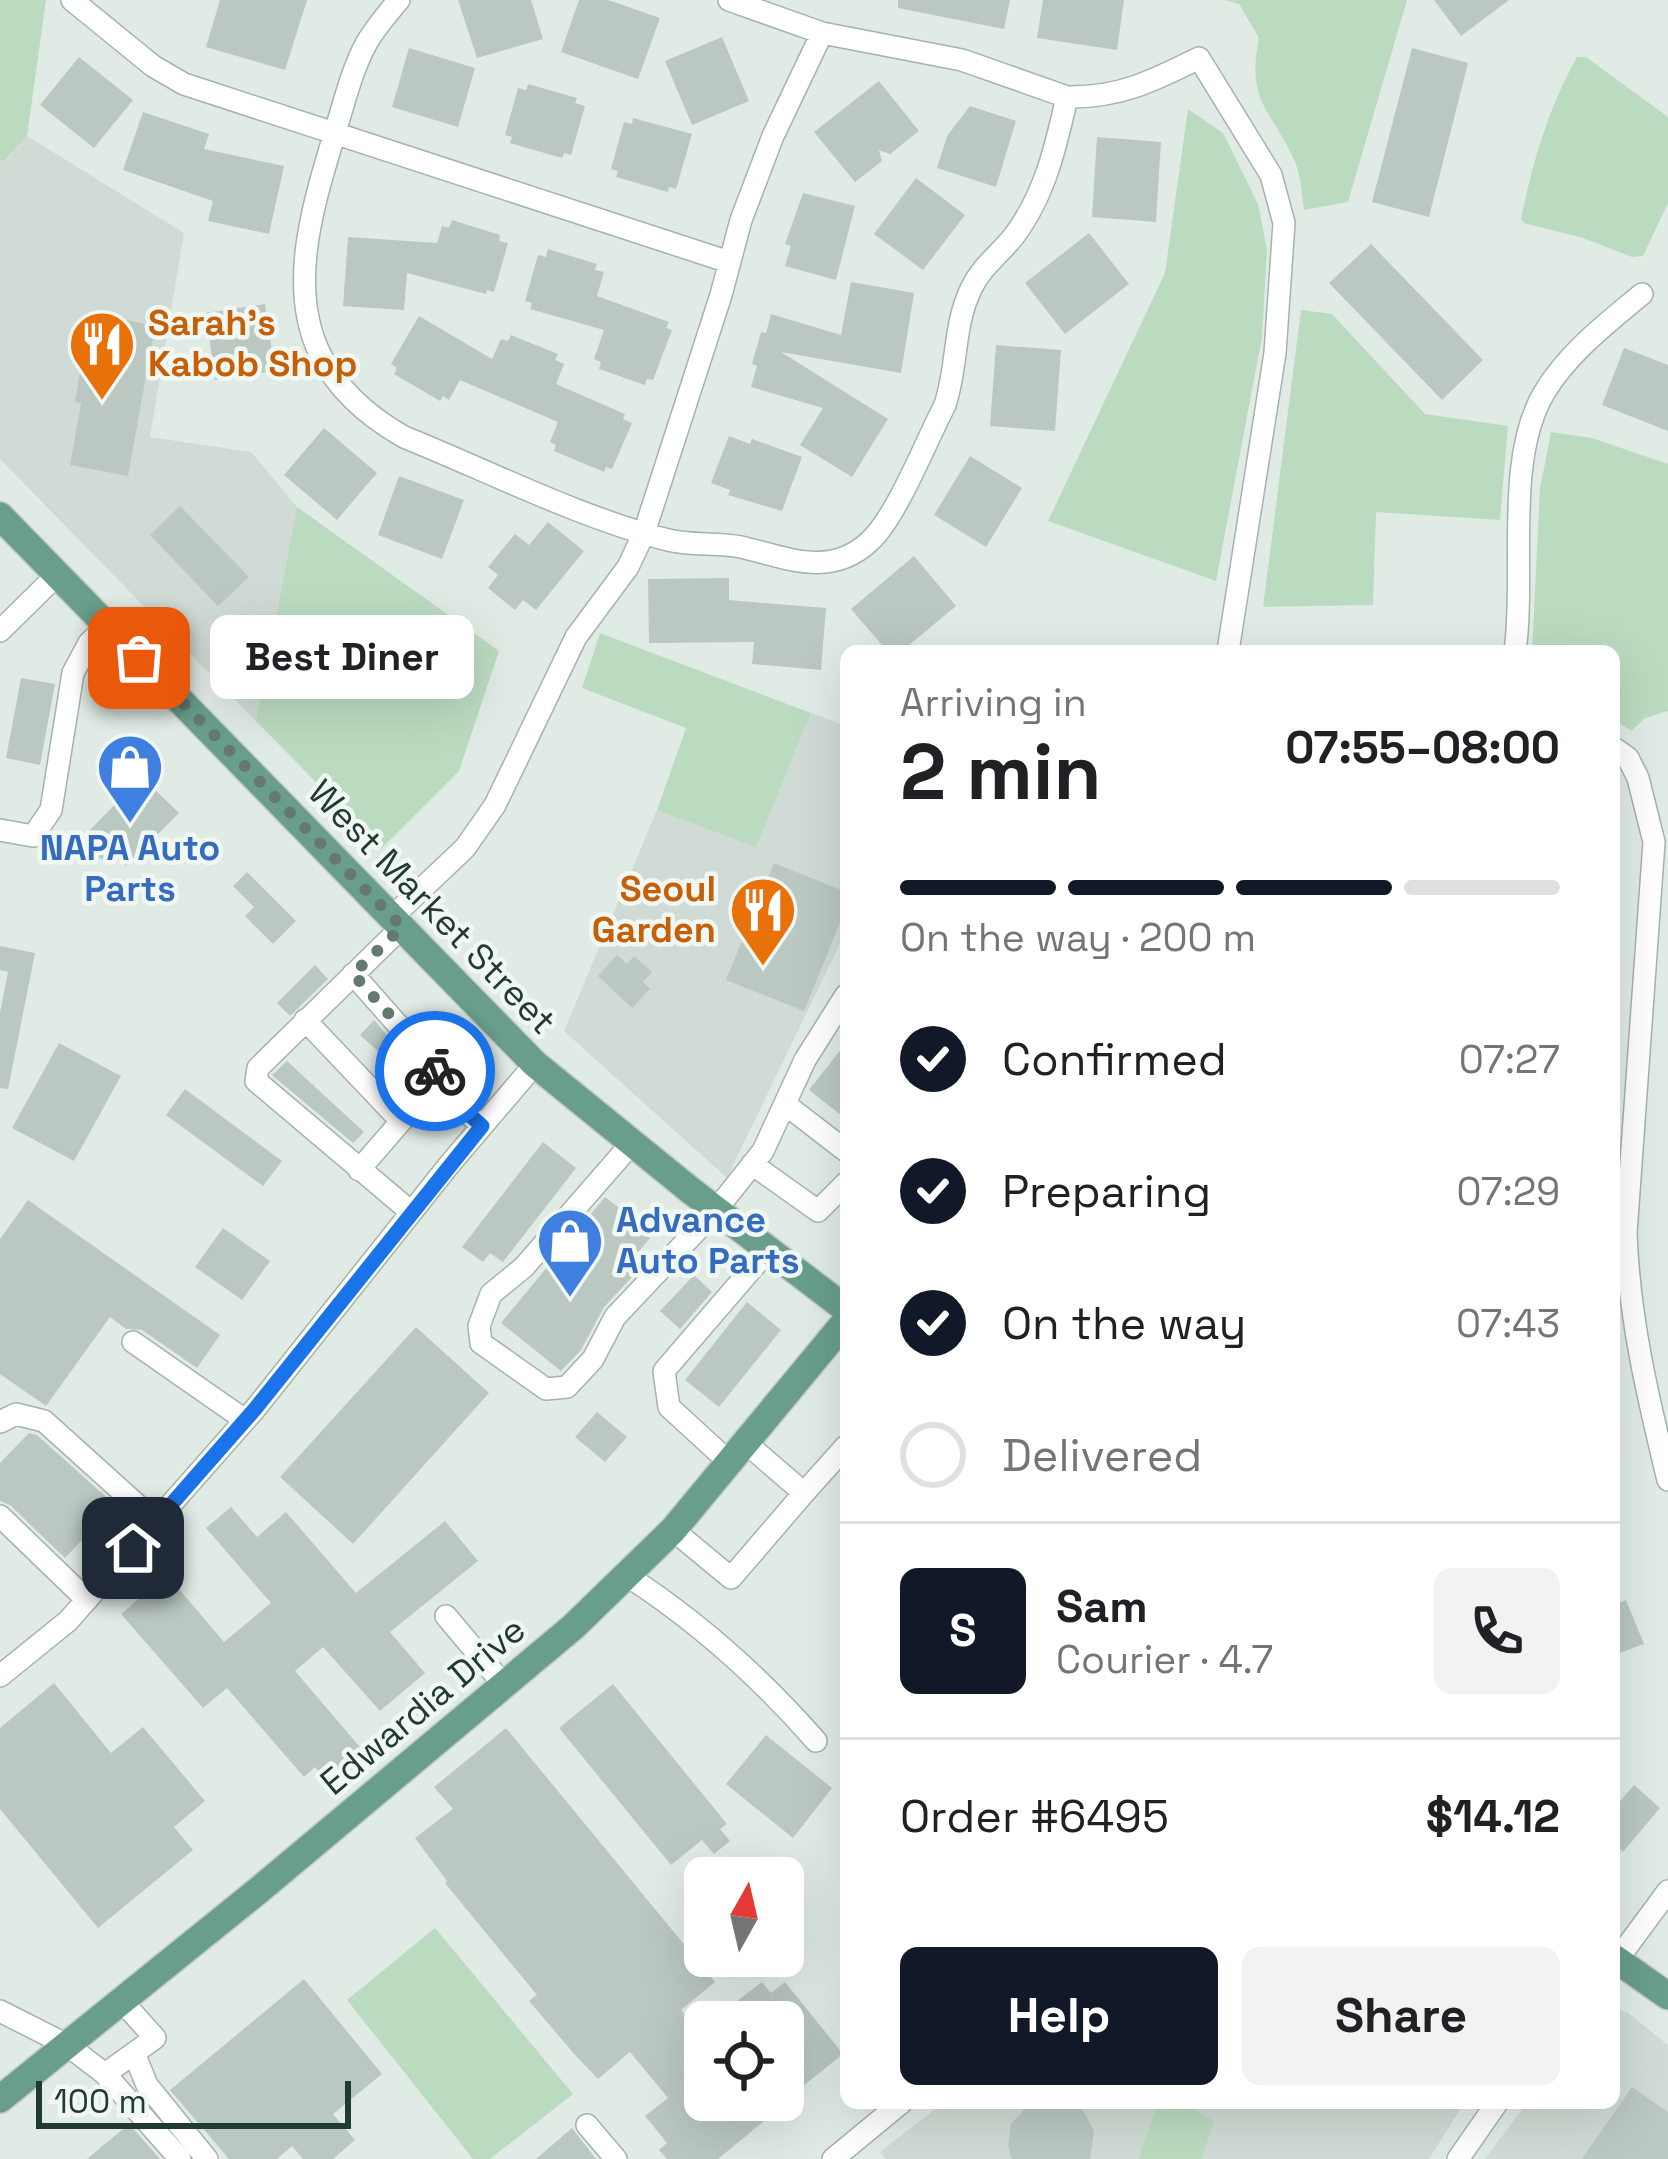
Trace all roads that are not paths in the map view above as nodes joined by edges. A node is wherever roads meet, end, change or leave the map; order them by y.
1 (71, 0) edge
2 (399, 0) edge
3 (729, 0) edge
4 (823, 34) junction
5 (1067, 97) junction
6 (334, 135) junction
7 (729, 262) junction
8 (1642, 294) dead end
9 (0, 517) edge
10 (644, 532) junction
11 (57, 575) junction
12 (107, 626) junction
13 (0, 631) edge
14 (1229, 645) edge
15 (1515, 645) edge
16 (1620, 752) edge
17 (0, 830) edge
18 (397, 922) junction
19 (353, 974) junction
20 (840, 1005) edge
21 (305, 1020) junction
22 (535, 1064) junction
23 (435, 1082) junction
24 (785, 1104) junction
25 (401, 1121) junction
26 (482, 1126) junction
27 (632, 1143) junction
28 (840, 1146) edge
29 (752, 1164) junction
30 (359, 1170) junction
31 (840, 1189) edge
32 (716, 1210) junction
33 (411, 1212) junction
34 (768, 1250) junction
35 (840, 1304) edge
36 (840, 1328) edge
37 (133, 1342) dead end
38 (245, 1420) junction
39 (0, 1423) edge
40 (738, 1453) junction
41 (840, 1453) edge
42 (1668, 1480) edge
43 (804, 1493) junction
44 (0, 1516) edge
45 (156, 1522) junction
46 (674, 1530) junction
47 (626, 1575) junction
48 (87, 1600) junction
49 (446, 1616) dead end
50 (0, 1676) edge
51 (504, 1685) junction
52 (816, 1741) dead end
53 (1668, 1891) edge
54 (1620, 1953) edge
55 (1620, 1963) edge
56 (1668, 1996) edge
57 (122, 2001) junction
58 (0, 2011) edge
59 (67, 2044) junction
60 (134, 2053) junction
61 (105, 2074) junction
62 (0, 2099) edge
63 (894, 2109) edge
64 (1492, 2109) edge
65 (587, 2125) dead end
66 (180, 2159) edge
67 (208, 2159) edge
68 (616, 2159) edge
69 (833, 2159) edge
70 (1458, 2159) edge

1 - 6 street
2 - 6 street
3 - 4 street
4 - 5 street
4 - 7 street
5 - 10 street
5 - 14 street
6 - 7 street
6 - 10 street
7 - 10 street
8 - 15 street
9 - 11 main road, West Market Street
10 - 18 street
11 - 12 main road, West Market Street
11 - 13 street
12 - 17 street
12 - 18 main road, West Market Street
16 - 42 street
18 - 19 street
18 - 22 main road, West Market Street
19 - 21 street
19 - 23 street
20 - 24 street
21 - 25 street
21 - 30 street
22 - 26 street
22 - 27 main road, West Market Street
23 - 25 street
23 - 26 street
24 - 28 street
24 - 29 street
25 - 30 street
26 - 33 street
27 - 32 main road, West Market Street
27 - 32 street
29 - 31 street
29 - 32 street
30 - 33 street
32 - 34 main road, West Market Street
33 - 38 street
34 - 35 main road, West Market Street
34 - 40 street
36 - 40 main road, Edwardia Drive
37 - 38 street
38 - 45 street
39 - 45 street
40 - 43 street
40 - 46 main road, Edwardia Drive
41 - 43 street
43 - 46 street
44 - 48 street
45 - 48 street
46 - 47 main road, Edwardia Drive
47 - 51 main road, Edwardia Drive
47 - 52 street
48 - 50 street
49 - 51 street
51 - 57 main road, Edwardia Drive
53 - 54 street
55 - 56 main road
57 - 59 main road, Edwardia Drive
57 - 60 street
58 - 59 street
59 - 61 street
59 - 62 main road, Edwardia Drive
60 - 61 street
60 - 67 street
61 - 66 street
63 - 69 street
64 - 70 street
65 - 68 street

